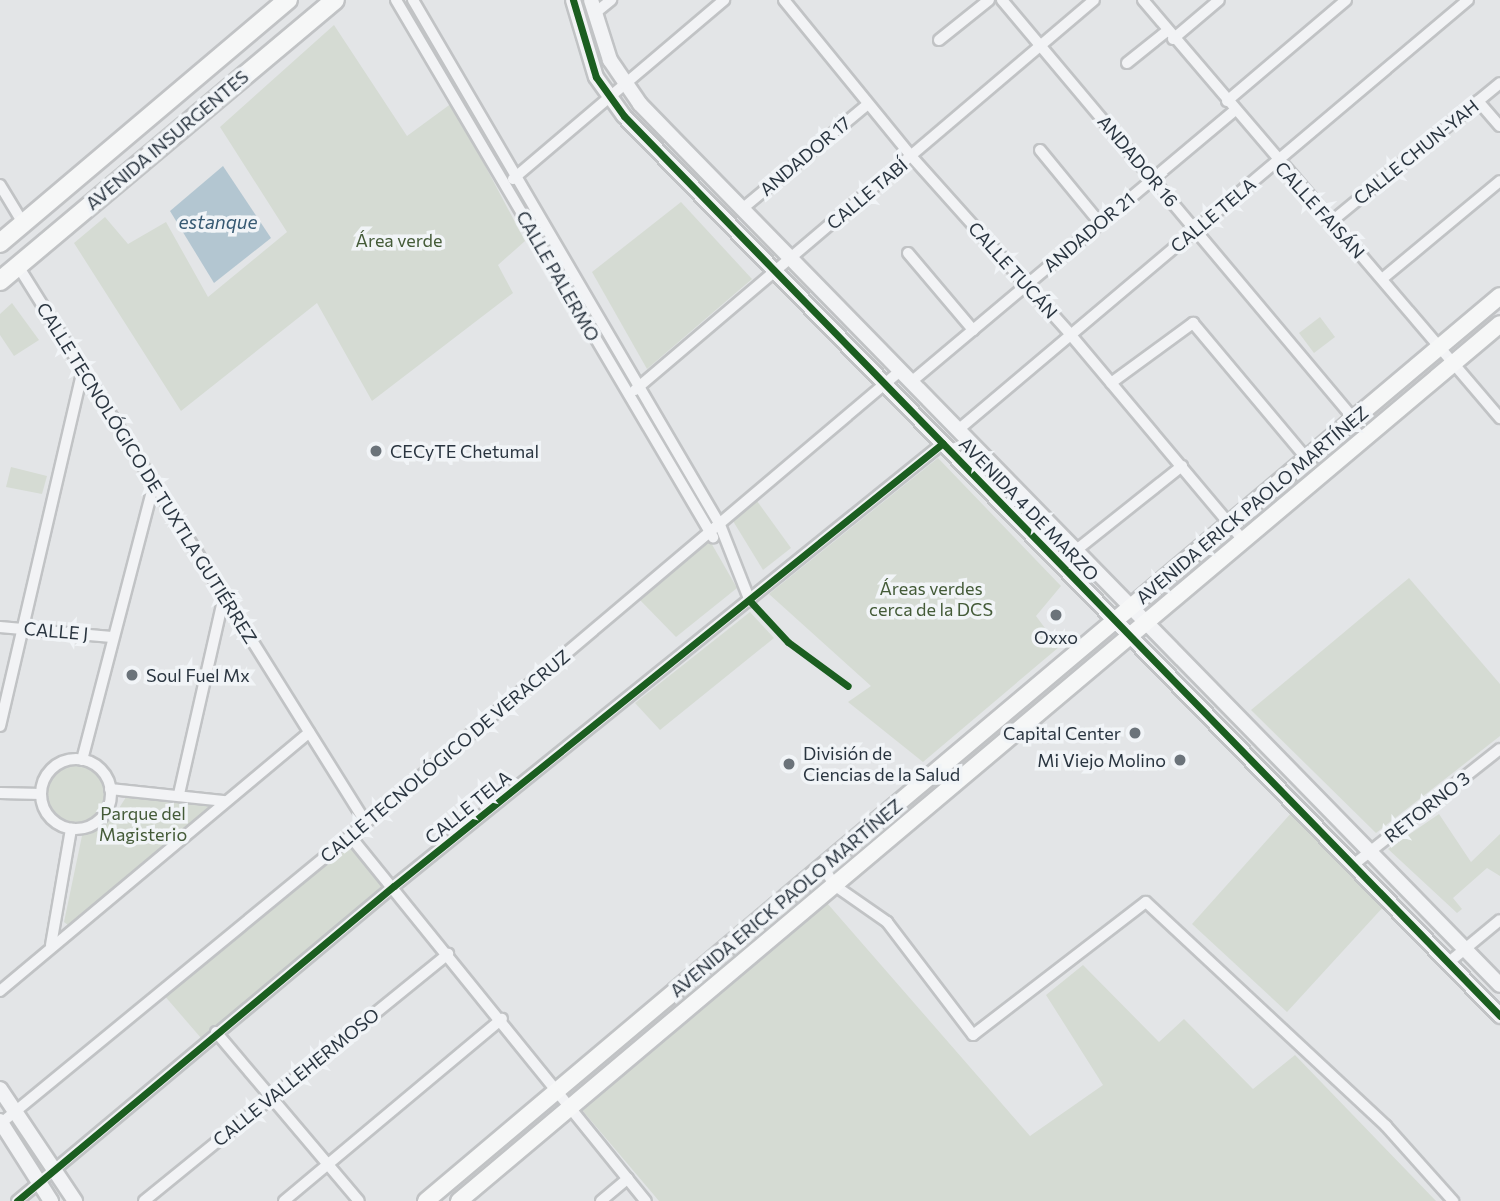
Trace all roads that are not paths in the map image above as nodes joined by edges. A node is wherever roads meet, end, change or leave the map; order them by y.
1 (288, 0) edge
2 (335, 0) edge
3 (396, 0) edge
4 (414, 0) edge
5 (573, 0) edge
6 (611, 0) edge
7 (724, 0) edge
8 (783, 0) edge
9 (989, 0) edge
10 (1002, 0) edge
11 (1094, 0) edge
12 (1143, 0) edge
13 (1219, 0) edge
14 (1346, 0) edge
15 (1468, 0) edge
16 (593, 6) edge
17 (1170, 35) junction
18 (939, 40) dead end
19 (1042, 46) junction
20 (1127, 63) dead end
21 (622, 82) junction
22 (1500, 83) edge
23 (609, 97) junction
24 (1227, 101) junction
25 (1478, 101) junction
26 (868, 104) junction
27 (1235, 110) junction
28 (1500, 126) edge
29 (1040, 150) dead end
30 (912, 157) junction
31 (1277, 162) junction
32 (516, 177) junction
33 (1153, 179) junction
34 (1500, 181) edge
35 (0, 185) edge
36 (505, 185) junction
37 (742, 209) junction
38 (1332, 221) junction
39 (23, 223) junction
40 (1100, 223) junction
41 (1195, 230) junction
42 (0, 243) edge
43 (908, 253) dead end
44 (791, 259) junction
45 (18, 266) junction
46 (776, 271) junction
47 (1381, 279) junction
48 (0, 281) edge
49 (1026, 285) junction
50 (1500, 296) edge
51 (1500, 324) edge
52 (973, 330) junction
53 (1070, 334) junction
54 (1441, 346) junction
55 (1455, 361) junction
56 (83, 369) junction
57 (900, 371) junction
58 (911, 382) junction
59 (1111, 383) junction
60 (886, 385) junction
61 (640, 388) junction
62 (628, 395) junction
63 (1500, 418) edge
64 (1354, 419) junction
65 (958, 430) junction
66 (943, 443) junction
67 (1307, 459) junction
68 (1182, 466) junction
69 (154, 484) junction
70 (1231, 523) junction
71 (720, 525) junction
72 (709, 534) junction
73 (1243, 540) junction
74 (726, 547) junction
75 (1075, 550) junction
76 (1060, 563) junction
77 (224, 596) junction
78 (750, 601) junction
79 (1131, 607) junction
80 (1115, 621) junction
81 (1146, 622) junction
82 (0, 626) edge
83 (20, 628) junction
84 (112, 636) junction
85 (1130, 636) junction
86 (0, 726) edge
87 (309, 733) junction
88 (1500, 749) edge
89 (82, 760) junction
90 (110, 789) junction
91 (0, 793) edge
92 (41, 794) junction
93 (179, 794) junction
94 (225, 801) junction
95 (366, 823) junction
96 (71, 829) junction
97 (350, 836) junction
98 (1370, 852) junction
99 (1353, 865) junction
100 (823, 866) junction
101 (834, 885) junction
102 (394, 886) junction
103 (1500, 920) edge
104 (51, 945) junction
105 (1465, 949) junction
106 (448, 954) junction
107 (1448, 963) junction
108 (1500, 985) edge
109 (0, 991) edge
110 (1500, 1016) edge
111 (502, 1020) junction
112 (216, 1032) junction
113 (0, 1089) edge
114 (559, 1089) junction
115 (271, 1097) junction
116 (571, 1107) junction
117 (14, 1113) junction
118 (0, 1122) edge
119 (328, 1164) junction
120 (52, 1172) junction
121 (628, 1178) junction
122 (37, 1185) junction
123 (17, 1201) edge
124 (51, 1201) edge
125 (75, 1201) edge
126 (144, 1201) edge
127 (284, 1201) edge
128 (359, 1201) edge
129 (426, 1201) edge
130 (459, 1201) edge
131 (601, 1201) edge
132 (646, 1201) edge
133 (1453, 1201) edge

1 - 39 main road, AVENIDA INSURGENTES
2 - 45 main road, AVENIDA INSURGENTES
3 - 36 street, CALLE PALERMO
4 - 32 street, CALLE PALERMO
5 - 23 street, AVENIDA 4 DE MARZO
6 - 16 street
7 - 21 street
8 - 26 street, CALLE TUCÁN
9 - 18 street
10 - 19 street, ANDADOR 16
11 - 19 street, CALLE TABÍ
12 - 17 street, CALLE FAISÁN
13 - 17 street
14 - 24 street
15 - 31 street, CALLE TELA
16 - 21 street, AVENIDA 4 DE MARZO
17 - 20 street
17 - 24 street, CALLE FAISÁN
19 - 30 street, CALLE TABÍ
19 - 33 street, ANDADOR 16
21 - 23 street
21 - 37 street, AVENIDA 4 DE MARZO
22 - 25 street, CALLE CHUN-YAH
23 - 32 street
23 - 46 street, AVENIDA 4 DE MARZO
24 - 27 street, CALLE FAISÁN
25 - 28 street
25 - 38 street, CALLE CHUN-YAH
26 - 30 street, CALLE TUCÁN
26 - 37 street, ANDADOR 17
27 - 31 street, CALLE FAISÁN
27 - 33 street, ANDADOR 21
29 - 40 street
30 - 44 street, CALLE TABÍ
30 - 49 street, CALLE TUCÁN
31 - 38 street, CALLE FAISÁN
31 - 41 street, CALLE TELA
32 - 36 street
32 - 61 street, CALLE PALERMO
33 - 40 street, ANDADOR 21
33 - 41 street, ANDADOR 16
34 - 47 street
35 - 39 street
36 - 62 street, CALLE PALERMO
37 - 44 street, AVENIDA 4 DE MARZO
38 - 47 street, CALLE FAISÁN
39 - 42 main road, AVENIDA INSURGENTES
40 - 49 street, ANDADOR 21
41 - 53 street, CALLE TELA
41 - 64 street, ANDADOR 16
43 - 52 street
44 - 46 street, CALLE TABÍ
44 - 57 street, AVENIDA 4 DE MARZO
45 - 48 main road, AVENIDA INSURGENTES
45 - 56 street, CALLE TECNOLÓGICO DE TUXTLA GUTIÉRREZ
46 - 60 street, AVENIDA 4 DE MARZO
46 - 61 street, CALLE TABÍ
47 - 54 street, CALLE FAISÁN
49 - 52 street, ANDADOR 21
49 - 53 street, CALLE TUCÁN
50 - 54 main road, AVENIDA ERICK PAOLO MARTÍNEZ
51 - 55 main road, AVENIDA ERICK PAOLO MARTÍNEZ
52 - 58 street, ANDADOR 21
53 - 59 street, CALLE TUCÁN
53 - 65 street, CALLE TELA
54 - 55 street, CALLE FAISÁN
54 - 64 main road, AVENIDA ERICK PAOLO MARTÍNEZ
55 - 63 street, CALLE FAISÁN
55 - 73 main road, AVENIDA ERICK PAOLO MARTÍNEZ
56 - 69 street, CALLE TECNOLÓGICO DE TUXTLA GUTIÉRREZ
56 - 83 street
57 - 58 street, AVENIDA 4 DE MARZO
57 - 60 street, CALLE TECNOLÓGICO DE VERACRUZ
58 - 65 street, AVENIDA 4 DE MARZO
59 - 67 street
59 - 68 street, CALLE TUCÁN
60 - 66 street, AVENIDA 4 DE MARZO
60 - 71 street, CALLE TECNOLÓGICO DE VERACRUZ
61 - 62 street, CALLE TABÍ
61 - 71 street, CALLE PALERMO
62 - 72 street, CALLE PALERMO
64 - 67 main road, AVENIDA ERICK PAOLO MARTÍNEZ
65 - 75 street, AVENIDA 4 DE MARZO
66 - 76 street, AVENIDA 4 DE MARZO
66 - 78 street, CALLE TELA
67 - 70 main road, AVENIDA ERICK PAOLO MARTÍNEZ
68 - 70 street, CALLE TUCÁN
68 - 75 street
69 - 77 street, CALLE TECNOLÓGICO DE TUXTLA GUTIÉRREZ
69 - 84 street
70 - 73 street, CALLE TUCÁN
70 - 79 main road, AVENIDA ERICK PAOLO MARTÍNEZ
71 - 72 street, CALLE TECNOLÓGICO DE VERACRUZ
71 - 74 street, CALLE PALERMO
72 - 74 street, CALLE PALERMO
72 - 95 street, CALLE TECNOLÓGICO DE VERACRUZ
73 - 81 main road, AVENIDA ERICK PAOLO MARTÍNEZ
74 - 78 street, CALLE PALERMO
75 - 76 street
75 - 79 street, AVENIDA 4 DE MARZO
76 - 80 street, AVENIDA 4 DE MARZO
77 - 87 street, CALLE TECNOLÓGICO DE TUXTLA GUTIÉRREZ
77 - 93 street
78 - 102 street, CALLE TELA
79 - 80 main road, AVENIDA ERICK PAOLO MARTÍNEZ
79 - 81 street, AVENIDA 4 DE MARZO
80 - 85 street, AVENIDA 4 DE MARZO
80 - 100 main road, AVENIDA ERICK PAOLO MARTÍNEZ
81 - 85 main road, AVENIDA ERICK PAOLO MARTÍNEZ
81 - 98 street, AVENIDA 4 DE MARZO
82 - 83 street, CALLE J
83 - 84 street, CALLE J
83 - 86 street
84 - 89 street
85 - 99 street, AVENIDA 4 DE MARZO
85 - 101 main road, AVENIDA ERICK PAOLO MARTÍNEZ
87 - 94 street
87 - 95 street, CALLE TECNOLÓGICO DE TUXTLA GUTIÉRREZ
88 - 98 street, RETORNO 3
89 - 90 street
89 - 92 street
90 - 93 street
90 - 96 street
91 - 92 street
92 - 96 street
93 - 94 street
94 - 104 street
95 - 97 street, CALLE TECNOLÓGICO DE VERACRUZ
96 - 104 street
97 - 102 street
97 - 117 street, CALLE TECNOLÓGICO DE VERACRUZ
98 - 99 street, RETORNO 3
98 - 105 street, AVENIDA 4 DE MARZO
99 - 107 street, AVENIDA 4 DE MARZO
100 - 101 street
100 - 114 main road, AVENIDA ERICK PAOLO MARTÍNEZ
101 - 116 main road, AVENIDA ERICK PAOLO MARTÍNEZ
101 - 133 street
102 - 106 street
102 - 112 street, CALLE TELA
103 - 105 street
104 - 109 street
105 - 107 street
105 - 108 street, AVENIDA 4 DE MARZO
106 - 111 street
106 - 115 street, CALLE VALLEHERMOSO
107 - 110 street, AVENIDA 4 DE MARZO
111 - 114 street
111 - 119 street
112 - 115 street
112 - 120 street, CALLE TELA
113 - 117 street
114 - 116 street
114 - 129 main road, AVENIDA ERICK PAOLO MARTÍNEZ
115 - 119 street
115 - 126 street, CALLE VALLEHERMOSO
116 - 121 street
116 - 130 main road, AVENIDA ERICK PAOLO MARTÍNEZ
117 - 118 street, CALLE TECNOLÓGICO DE VERACRUZ
117 - 120 street
118 - 122 street
119 - 127 street
119 - 128 street
120 - 122 street, CALLE TELA
120 - 125 street
121 - 131 street
121 - 132 street
122 - 123 street, CALLE TELA
122 - 124 street

